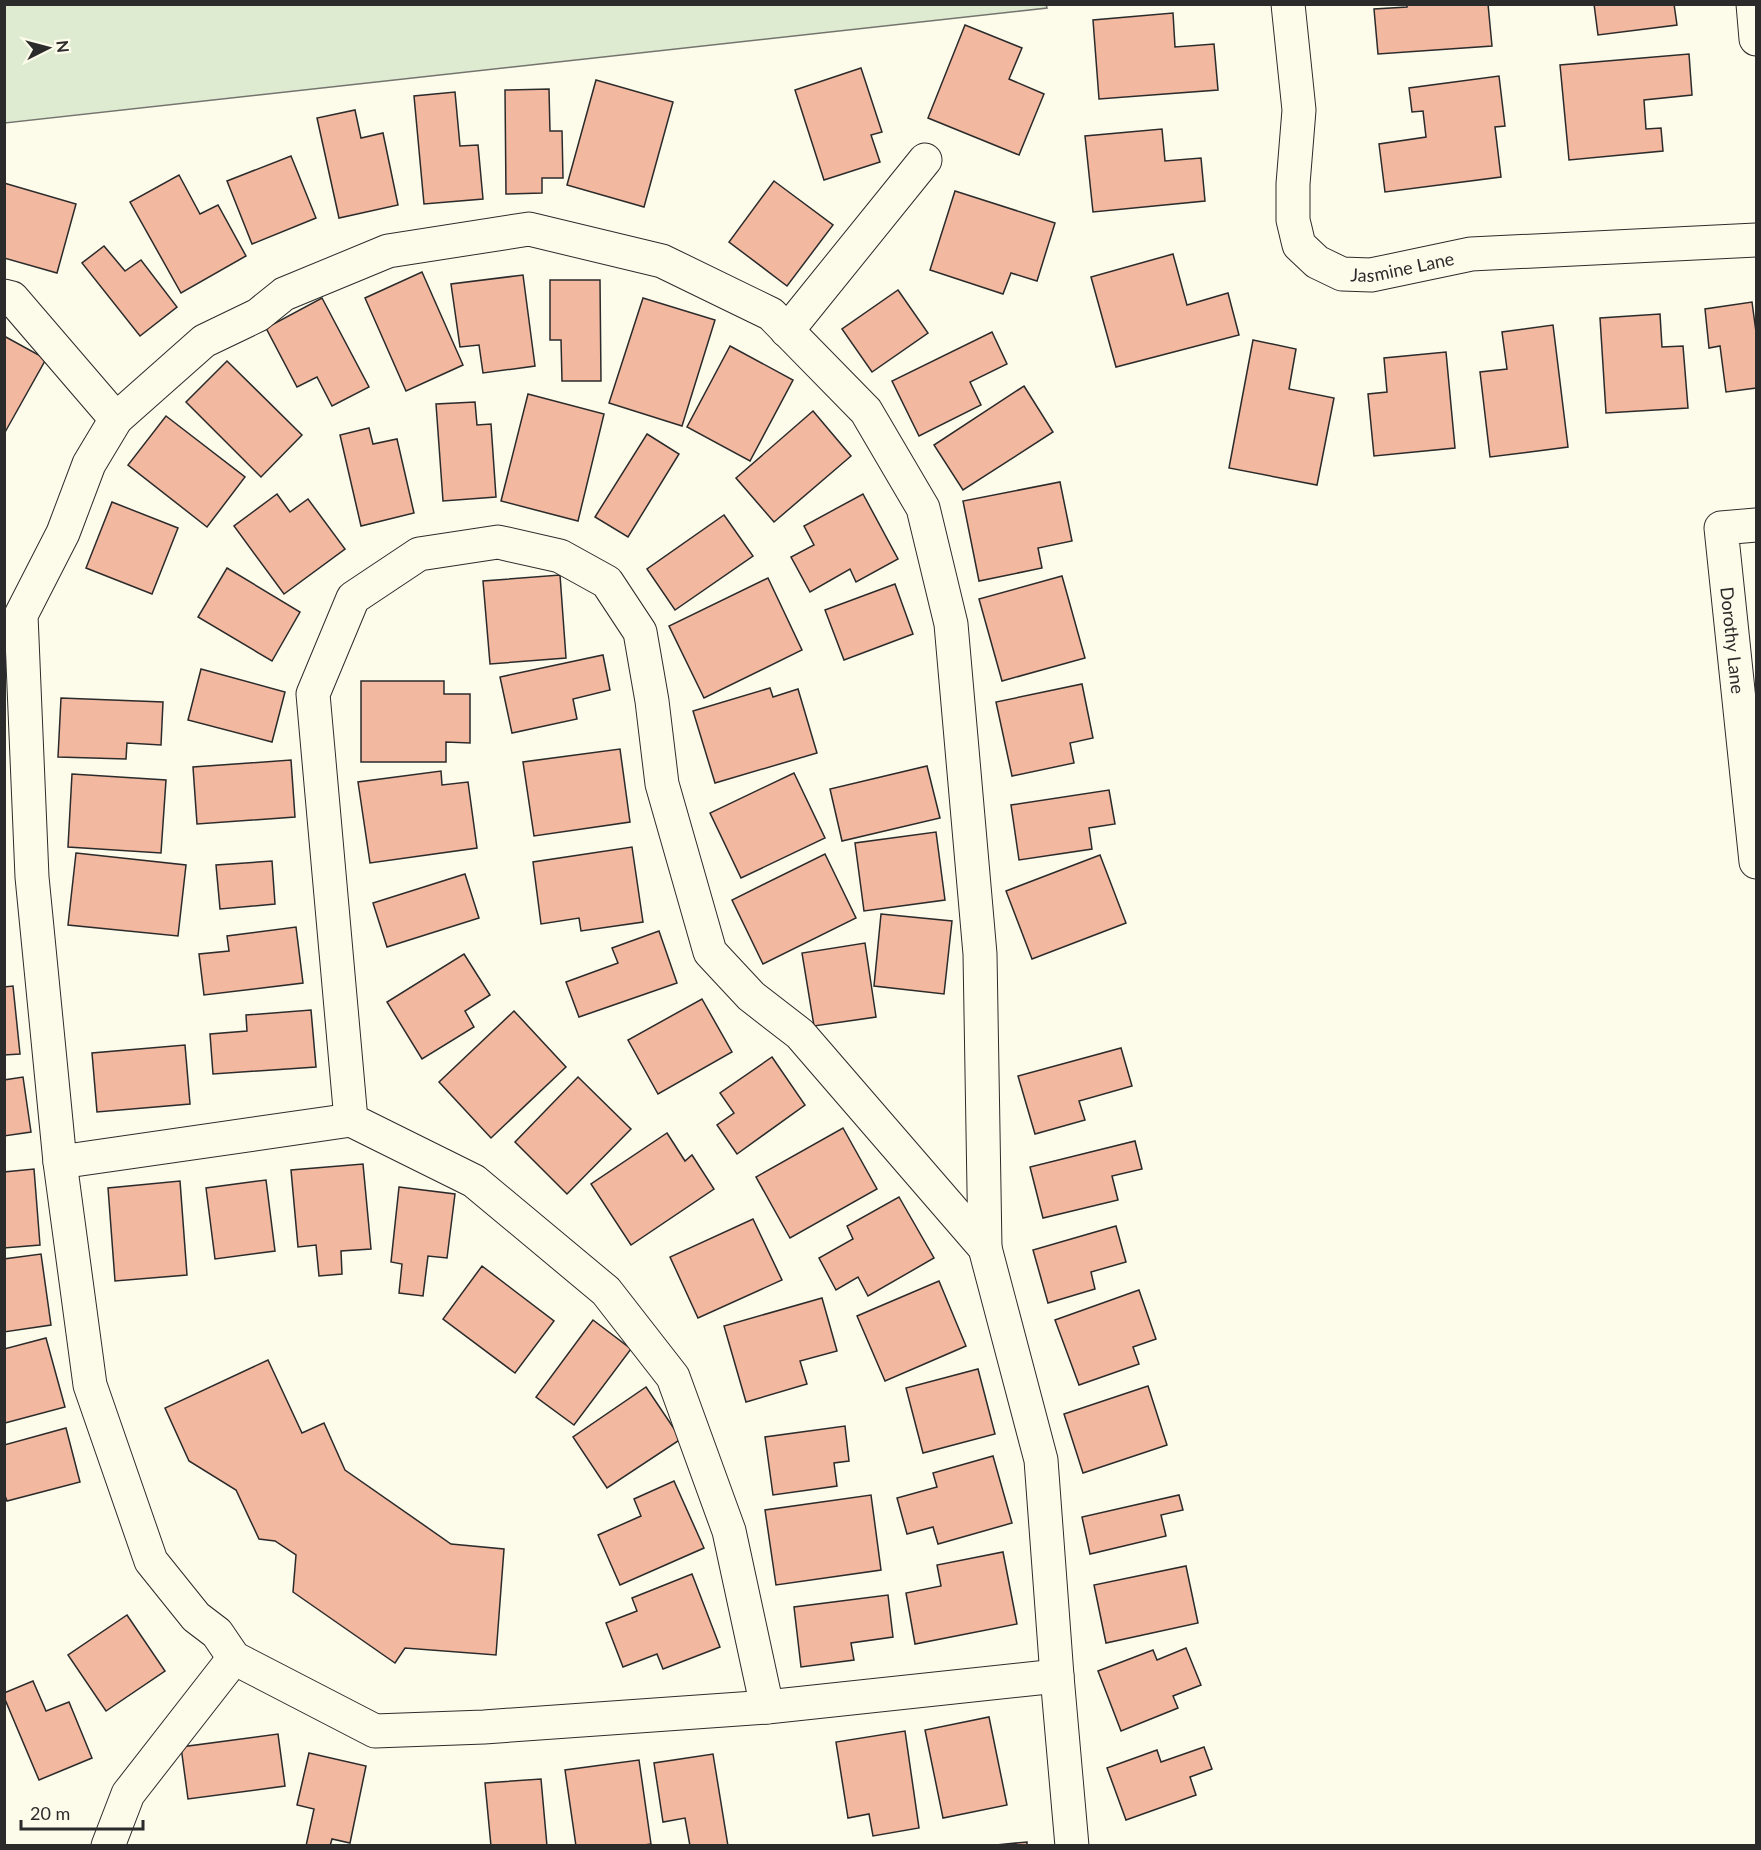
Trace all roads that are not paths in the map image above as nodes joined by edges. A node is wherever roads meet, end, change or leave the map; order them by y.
1 (1288, 4) edge
2 (1753, 4) edge
3 (1756, 39) edge
4 (925, 160) dead end
5 (1756, 240) edge
6 (4, 296) edge
7 (786, 331) junction
8 (117, 419) junction
9 (1756, 525) edge
10 (1756, 862) edge
11 (351, 1120) junction
12 (60, 1162) junction
13 (985, 1248) junction
14 (234, 1658) junction
15 (1057, 1676) junction
16 (767, 1707) junction
17 (108, 1845) edge
18 (1072, 1845) edge

1 - 5 street, Jasmine Lane
2 - 3 street
4 - 7 street
6 - 8 street
7 - 8 street
7 - 13 street
8 - 12 street
9 - 10 street, Dorothy Lane
11 - 12 street
11 - 13 street
11 - 16 street
12 - 14 street
13 - 15 street
14 - 16 street
14 - 17 street
15 - 16 street
15 - 18 street

